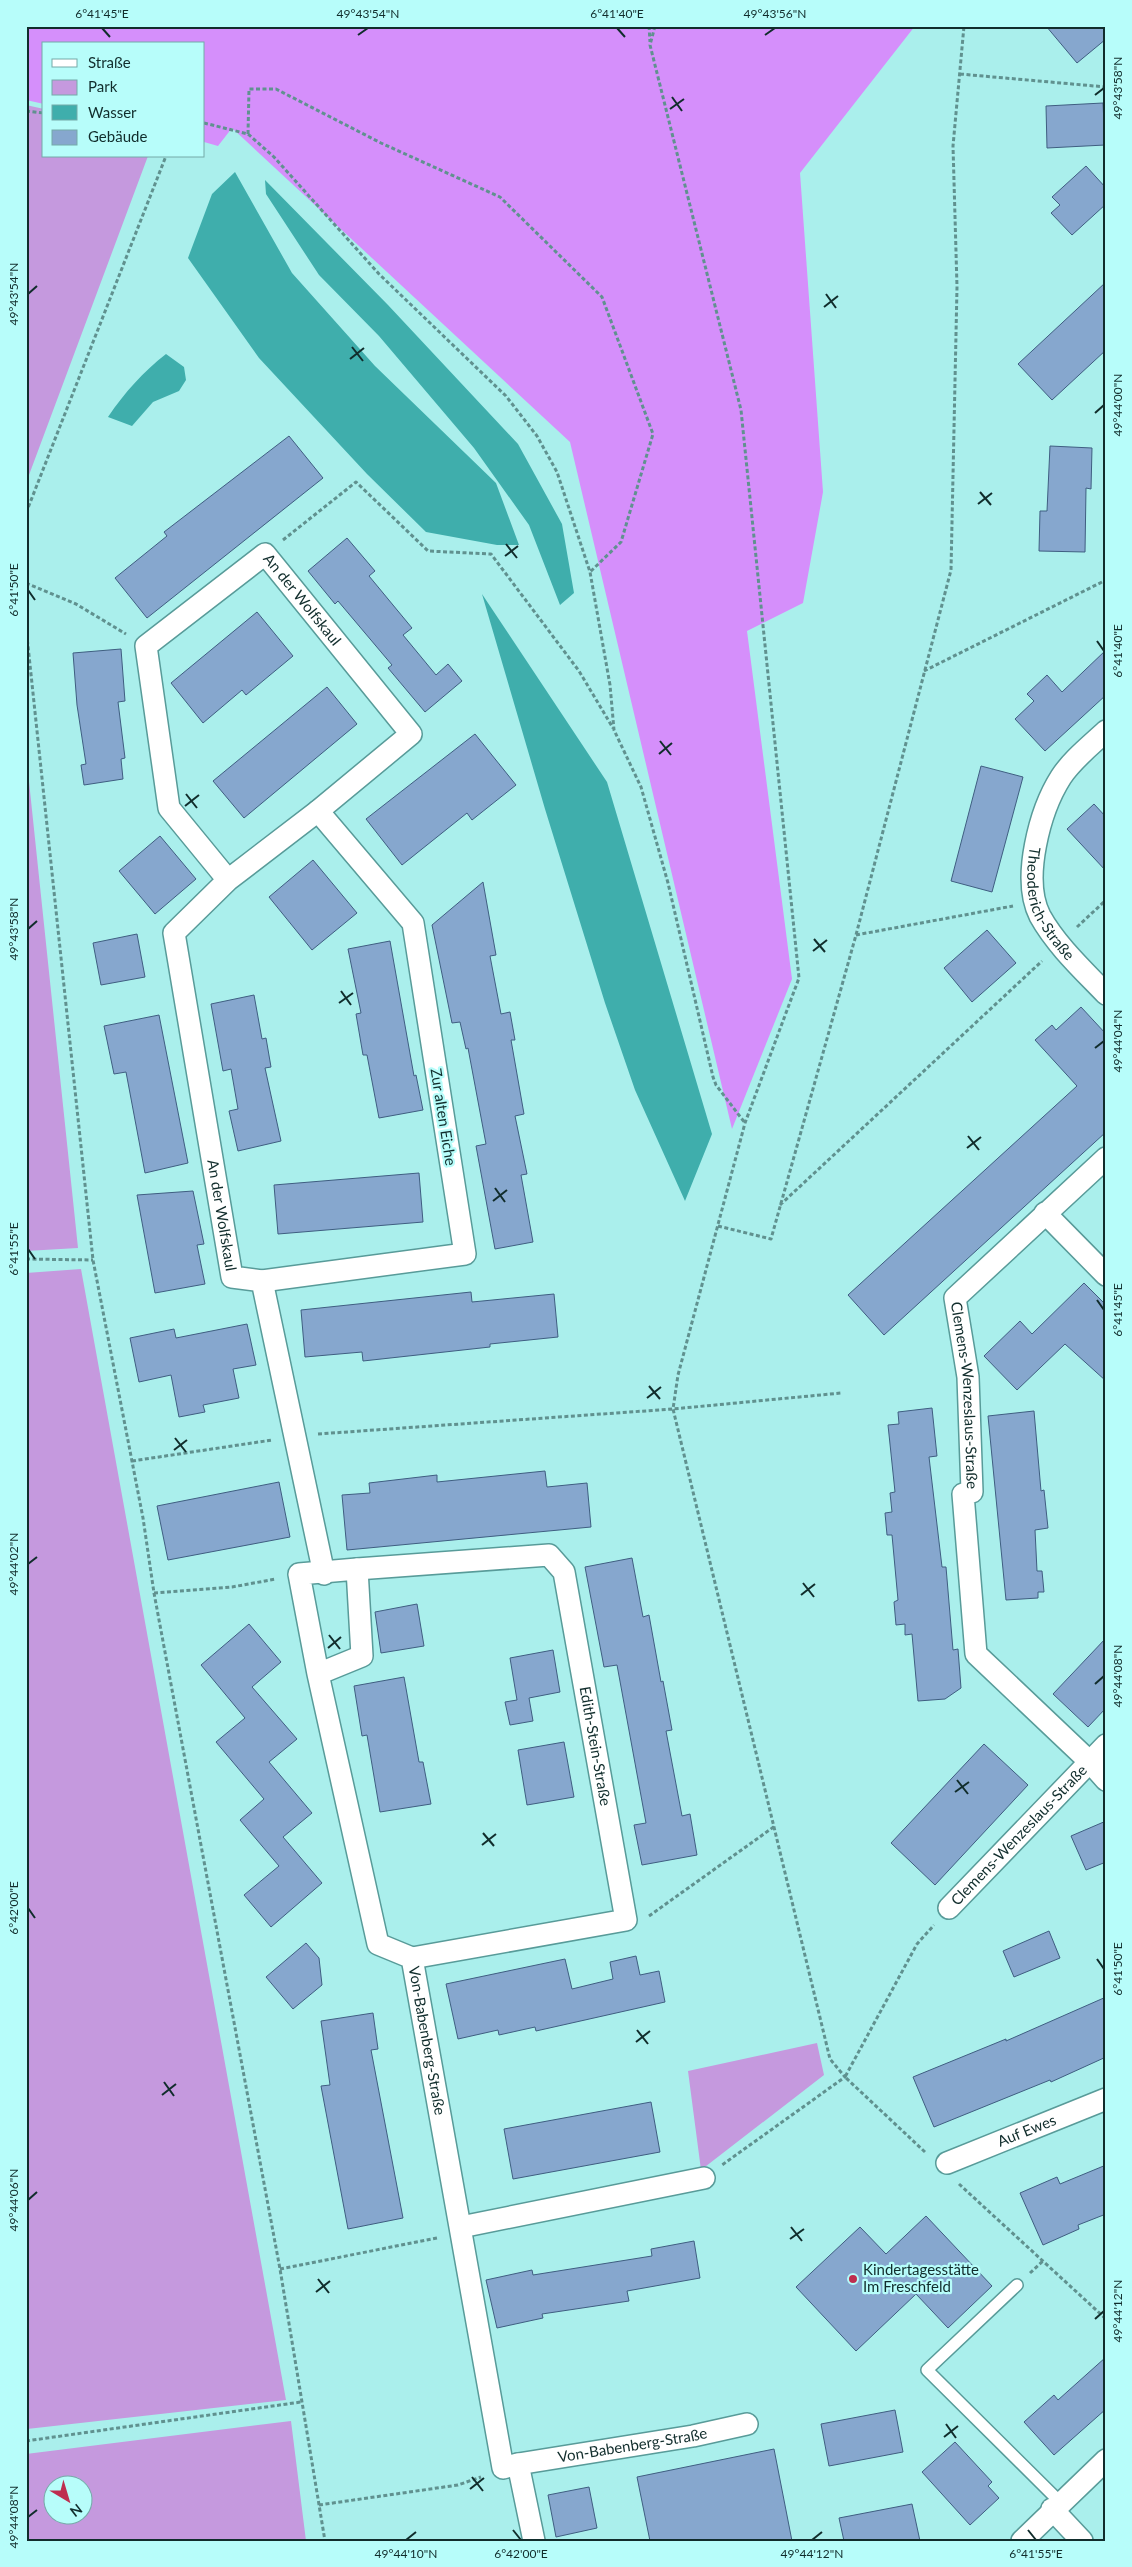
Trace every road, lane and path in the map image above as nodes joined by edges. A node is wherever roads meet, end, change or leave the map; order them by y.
1 (649, 26) edge
2 (655, 26) edge
3 (964, 26) edge
4 (650, 45) junction
5 (960, 74) junction
6 (1106, 87) edge
7 (26, 111) edge
8 (42, 113) edge
9 (205, 123) edge
10 (248, 134) junction
11 (165, 158) edge
12 (26, 513) edge
13 (265, 554) junction
14 (590, 572) junction
15 (1106, 580) edge
16 (26, 583) edge
17 (26, 627) edge
18 (146, 646) junction
19 (924, 671) junction
20 (614, 730) junction
21 (1106, 731) edge
22 (318, 811) junction
23 (228, 880) junction
24 (1106, 900) edge
25 (1035, 902) junction
26 (856, 935) junction
27 (1060, 944) junction
28 (1106, 994) edge
29 (745, 1123) junction
30 (1106, 1158) edge
31 (780, 1206) junction
32 (1045, 1213) junction
33 (718, 1226) junction
34 (26, 1260) edge
35 (93, 1260) junction
36 (1106, 1275) edge
37 (262, 1281) junction
38 (841, 1392) dead end
39 (673, 1409) junction
40 (295, 1436) junction
41 (132, 1460) junction
42 (357, 1569) junction
43 (299, 1574) junction
44 (324, 1574) junction
45 (154, 1593) junction
46 (318, 1674) junction
47 (1106, 1745) edge
48 (1090, 1762) junction
49 (1106, 1780) edge
50 (775, 1826) junction
51 (949, 1908) joint
52 (626, 1920) junction
53 (412, 1958) junction
54 (845, 2077) junction
55 (1106, 2099) edge
56 (944, 2167) junction
57 (704, 2178) joint
58 (461, 2227) junction
59 (280, 2269) junction
60 (1017, 2285) dead end
61 (1106, 2319) edge
62 (301, 2402) junction
63 (747, 2424) dead end
64 (26, 2441) edge
65 (1106, 2460) edge
66 (510, 2466) junction
67 (319, 2505) junction
68 (1056, 2506) junction
69 (325, 2541) edge
70 (534, 2541) edge
71 (1022, 2541) edge
72 (1082, 2541) edge

1 - 4 path
2 - 4 path
3 - 5 path
4 - 29 path
5 - 6 path
5 - 19 path
7 - 8 path
9 - 10 path
10 - 14 path
10 - 14 path
11 - 12 path
13 - 18 street, An der Wolfskaul
13 - 20 path
13 - 22 street, An der Wolfskaul
14 - 20 path
15 - 19 path
16 - 18 path
17 - 35 path
18 - 23 street
19 - 26 path
20 - 29 path
21 - 25 street, Theoderich-Straße
22 - 23 street, An der Wolfskaul
22 - 37 street, Zur alten Eiche
23 - 37 street, An der Wolfskaul
24 - 27 path
25 - 26 path
25 - 27 street, Theoderich-Straße
26 - 31 path
27 - 28 street, Theoderich-Straße
27 - 31 path
29 - 33 path
30 - 32 street, Clemens-Wenzeslaus-Straße
31 - 33 path
32 - 36 street
32 - 48 street, Clemens-Wenzeslaus-Straße
33 - 39 path
34 - 35 path
35 - 41 path
37 - 40 street
38 - 39 path
39 - 40 path
39 - 50 path
40 - 41 path
40 - 44 street
41 - 45 path
42 - 44 street
42 - 46 street
42 - 52 street, Edith-Stein-Straße
43 - 44 street
43 - 45 path
43 - 46 street, Von-Babenberg-Straße
45 - 59 path
46 - 53 street, Von-Babenberg-Straße
47 - 48 street
48 - 49 street, Clemens-Wenzeslaus-Straße
48 - 51 street, Clemens-Wenzeslaus-Straße
50 - 52 path
50 - 54 path
51 - 54 path
52 - 53 street
53 - 58 street, Von-Babenberg-Straße
54 - 56 path
54 - 57 path
55 - 56 street, Auf Ewes
56 - 61 path
57 - 58 street
58 - 59 path
58 - 66 street, Von-Babenberg-Straße
59 - 62 path
60 - 68 lane
62 - 64 path
62 - 67 path
63 - 66 street, Von-Babenberg-Straße
65 - 68 street
66 - 67 path
66 - 70 street, Von-Babenberg-Straße
67 - 69 path
68 - 71 street
68 - 72 street

